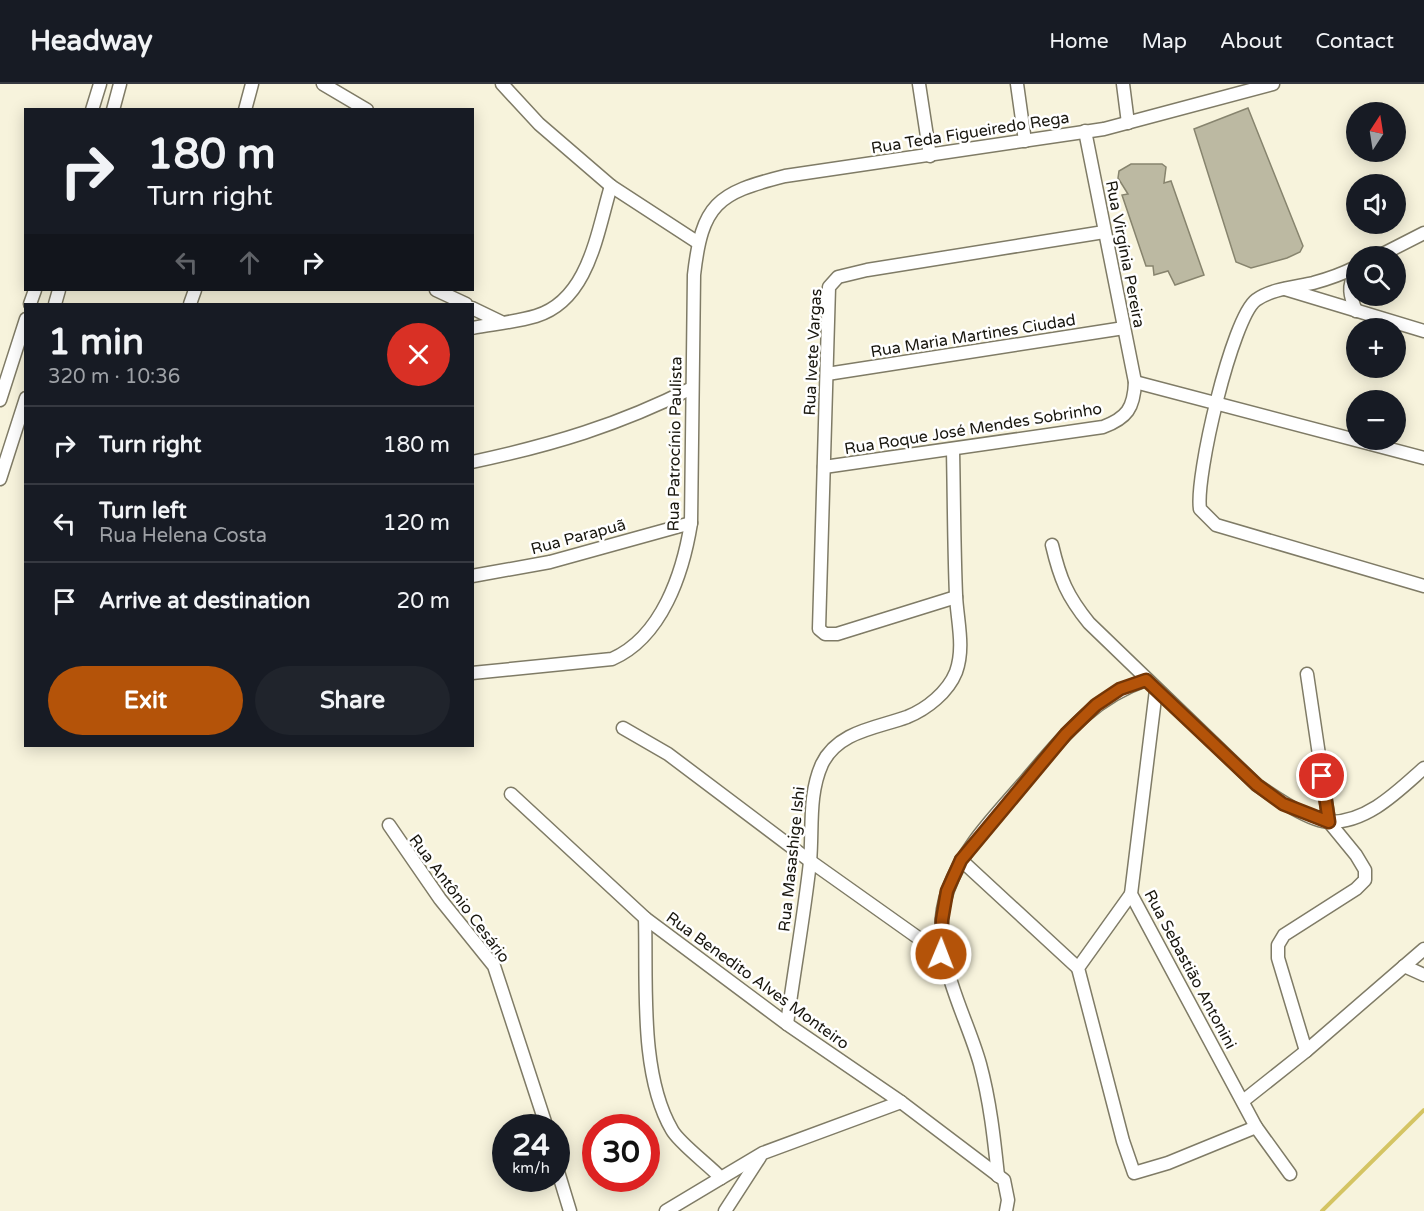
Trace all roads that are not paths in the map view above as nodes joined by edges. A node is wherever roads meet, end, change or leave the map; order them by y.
1 (100, 84) edge
2 (120, 84) edge
3 (252, 84) edge
4 (323, 84) edge
5 (502, 84) edge
6 (919, 84) edge
7 (1017, 84) edge
8 (1123, 84) edge
9 (1273, 84) edge
10 (1249, 88) edge
11 (93, 108) edge
12 (114, 108) edge
13 (246, 108) edge
14 (364, 108) edge
15 (1128, 123) junction
16 (1085, 131) junction
17 (1025, 141) junction
18 (930, 156) junction
19 (611, 186) junction
20 (1104, 231) junction
21 (1424, 233) edge
22 (698, 242) junction
23 (1399, 246) edge
24 (1346, 273) edge
25 (1284, 289) junction
26 (438, 291) edge
27 (464, 303) edge
28 (1354, 306) edge
29 (474, 309) edge
30 (1356, 311) junction
31 (501, 322) junction
32 (24, 325) edge
33 (474, 328) edge
34 (1124, 328) junction
35 (1424, 331) edge
36 (827, 374) junction
37 (1135, 382) junction
38 (692, 388) junction
39 (0, 401) edge
40 (24, 403) edge
41 (1217, 403) junction
42 (953, 450) junction
43 (1424, 458) edge
44 (474, 462) edge
45 (824, 467) junction
46 (0, 479) edge
47 (691, 523) junction
48 (1052, 545) dead end
49 (474, 576) edge
50 (1424, 586) edge
51 (956, 597) junction
52 (474, 673) edge
53 (1307, 674) dead end
54 (1146, 680) junction
55 (1156, 690) junction
56 (623, 728) dead end
57 (1424, 768) edge
58 (511, 794) dead end
59 (1329, 822) junction
60 (389, 825) dead end
61 (961, 860) junction
62 (810, 861) junction
63 (1131, 894) junction
64 (645, 918) junction
65 (1424, 949) edge
66 (941, 954) junction
67 (1404, 966) junction
68 (1078, 968) junction
69 (1424, 975) edge
70 (787, 1024) junction
71 (1306, 1051) junction
72 (1243, 1101) junction
73 (901, 1102) junction
74 (542, 1114) edge
75 (1256, 1127) junction
76 (763, 1153) junction
77 (1290, 1174) dead end
78 (998, 1176) junction
79 (721, 1178) junction
80 (564, 1192) edge
81 (570, 1211) edge
82 (666, 1211) edge
83 (725, 1211) edge
84 (1006, 1211) edge

1 - 11 street
2 - 12 street
3 - 13 street
4 - 14 street
5 - 19 street
6 - 18 street
7 - 17 street
8 - 15 street
9 - 10 street, Rua Teda Figueiredo Rega
10 - 15 street, Rua Teda Figueiredo Rega
15 - 16 street, Rua Teda Figueiredo Rega
16 - 17 street, Rua Teda Figueiredo Rega
16 - 20 street, Rua Virgínia Pereira
17 - 18 street, Rua Teda Figueiredo Rega
18 - 22 street, Rua Teda Figueiredo Rega
19 - 22 street
19 - 31 street
20 - 34 street, Rua Virgínia Pereira
20 - 36 street, Rua Ivete Vargas
21 - 23 street
22 - 38 street, Rua Patrocínio Paulista
24 - 25 street
25 - 30 street
25 - 41 street
26 - 27 street
28 - 30 street
29 - 31 street
30 - 35 street
31 - 33 street
32 - 39 street
34 - 36 street, Rua Maria Martines Ciudad
34 - 37 street, Rua Virgínia Pereira
36 - 45 street, Rua Ivete Vargas
37 - 41 street
37 - 42 street, Rua Roque José Mendes Sobrinho
38 - 44 street
38 - 47 street, Rua Patrocínio Paulista
39 - 40 street
40 - 46 street
41 - 43 street
41 - 50 street
42 - 45 street, Rua Roque José Mendes Sobrinho
42 - 51 street, Rua Masashige Ishi
45 - 51 street, Rua Ivete Vargas
47 - 49 street, Rua Parapuã
47 - 52 street, Rua Patrocínio Paulista
48 - 54 street
51 - 62 street, Rua Masashige Ishi
53 - 59 street
54 - 55 street
54 - 61 street
55 - 59 street
55 - 63 street, Rua Sebastião Antonini
56 - 62 street
57 - 59 street
58 - 64 street, Rua Benedito Alves Monteiro
59 - 71 street
60 - 74 street, Rua Antônio Cesário
61 - 66 street
61 - 68 street
62 - 66 street
62 - 70 street, Rua Masashige Ishi
63 - 68 street
63 - 72 street, Rua Sebastião Antonini
64 - 70 street, Rua Benedito Alves Monteiro
64 - 79 street
65 - 67 street
66 - 78 street
67 - 69 street
67 - 71 street
68 - 75 street
70 - 73 street, Rua Benedito Alves Monteiro
71 - 72 street
72 - 75 street, Rua Sebastião Antonini
73 - 76 street
73 - 78 street, Rua Benedito Alves Monteiro
75 - 77 street, Rua Sebastião Antonini
76 - 79 street
76 - 83 street
78 - 84 street
79 - 82 street
80 - 81 street

